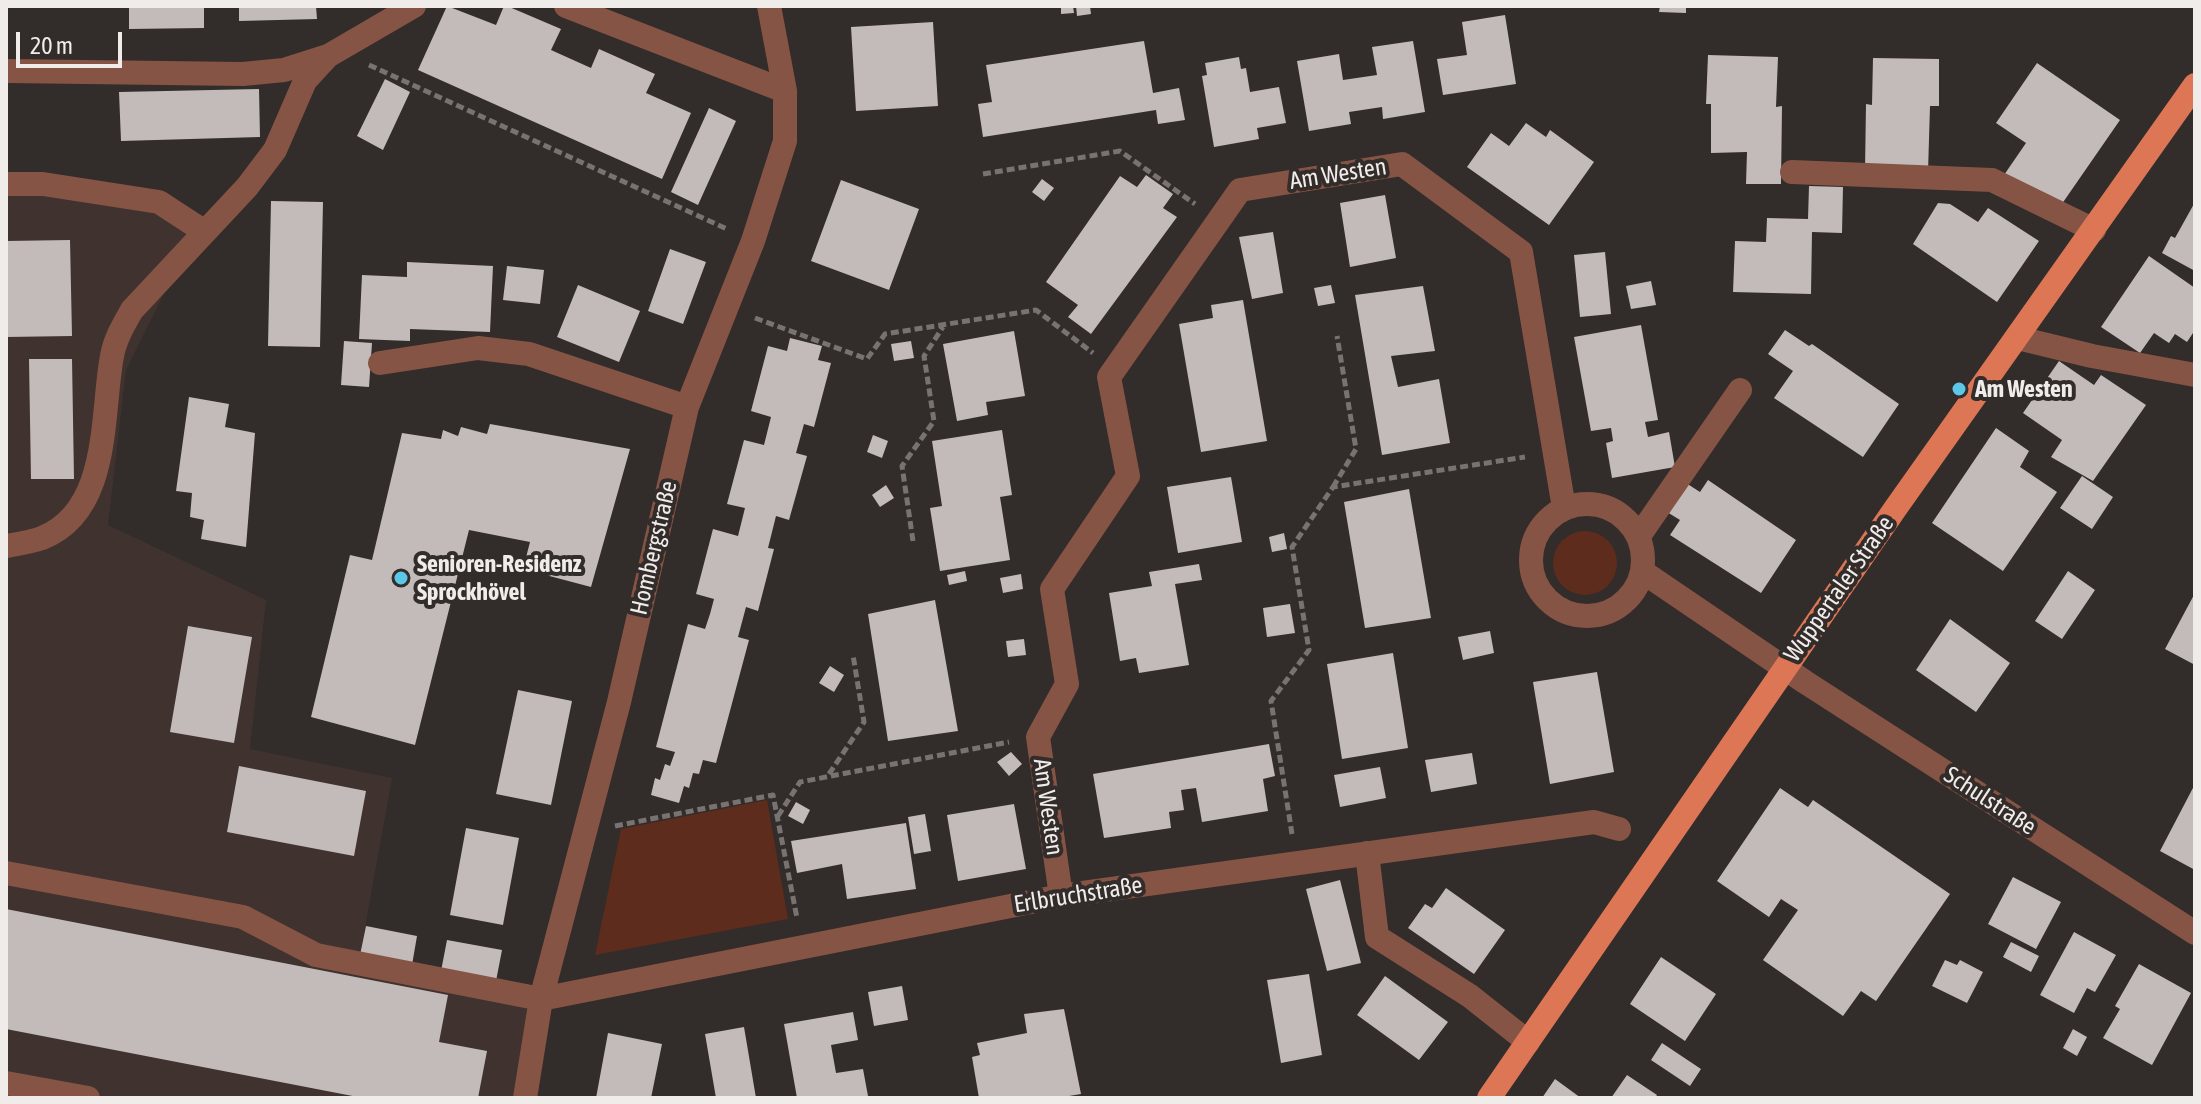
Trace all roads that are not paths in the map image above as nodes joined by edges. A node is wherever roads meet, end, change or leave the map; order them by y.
1 (414, 6) edge
2 (566, 6) edge
3 (769, 6) edge
4 (333, 53) junction
5 (6, 71) edge
6 (2195, 85) edge
7 (785, 91) junction
8 (1792, 172) dead end
9 (6, 184) edge
10 (2094, 230) junction
11 (205, 232) junction
12 (2018, 338) junction
13 (380, 363) dead end
14 (2195, 375) edge
15 (1740, 390) dead end
16 (687, 407) junction
17 (1564, 508) junction
18 (1639, 536) junction
19 (6, 546) edge
20 (1643, 572) junction
21 (1785, 669) junction
22 (1619, 829) dead end
23 (1367, 853) junction
24 (6, 873) edge
25 (1061, 896) junction
26 (2195, 933) edge
27 (541, 999) junction
28 (1528, 1042) junction
29 (6, 1083) edge
30 (88, 1098) edge
31 (525, 1098) edge
32 (1489, 1098) edge

1 - 4 street
2 - 7 street
3 - 7 street, Hombergstraße
4 - 5 street
4 - 11 street
6 - 10 main road, Wuppertaler Straße
7 - 16 street, Hombergstraße
8 - 10 street
9 - 11 street
10 - 12 main road, Wuppertaler Straße
11 - 19 street
12 - 14 street
12 - 21 main road, Wuppertaler Straße
13 - 16 street
15 - 18 street
16 - 27 street, Hombergstraße
17 - 18 street
17 - 20 street
17 - 25 street, Am Westen
18 - 20 street
20 - 21 street
21 - 26 street, Schulstraße
21 - 28 main road, Wuppertaler Straße
22 - 23 street, Erlbruchstraße
23 - 25 street, Erlbruchstraße
23 - 28 street
24 - 27 street
25 - 27 street, Erlbruchstraße
27 - 31 street, Hombergstraße
28 - 32 main road, Wuppertaler Straße
29 - 30 street

